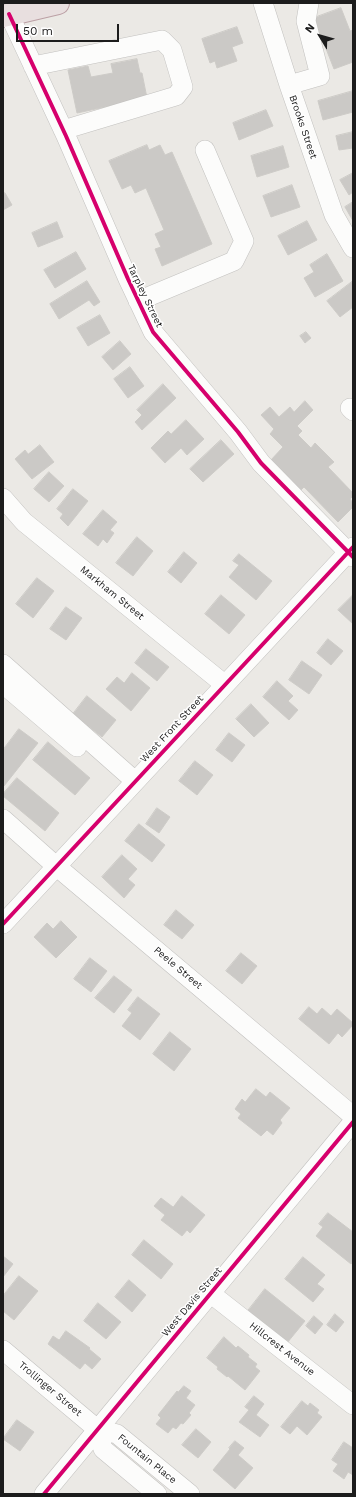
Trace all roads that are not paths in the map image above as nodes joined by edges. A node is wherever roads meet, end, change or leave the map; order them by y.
1 (58, 3) edge
2 (263, 3) edge
3 (309, 3) edge
4 (6, 15) edge
5 (33, 66) junction
6 (289, 85) junction
7 (63, 130) junction
8 (205, 150) dead end
9 (353, 248) edge
10 (138, 301) junction
11 (3, 498) edge
12 (351, 552) edge
13 (3, 664) edge
14 (3, 684) edge
15 (224, 684) junction
16 (131, 785) junction
17 (3, 819) edge
18 (56, 866) junction
19 (3, 924) edge
20 (353, 1116) edge
21 (353, 1122) edge
22 (210, 1293) junction
23 (3, 1350) edge
24 (353, 1404) edge
25 (97, 1428) junction
26 (44, 1494) edge
27 (157, 1494) edge
28 (190, 1494) edge

1 - 4 highway
2 - 6 street, Brooks Street
3 - 6 street
4 - 5 street, Tarpley Street
5 - 7 street, Tarpley Street
5 - 7 street
6 - 9 street, Brooks Street
7 - 10 street, Tarpley Street
8 - 10 street
10 - 12 street, Tarpley Street
11 - 15 street, Markham Street
12 - 15 street, West Front Street
13 - 16 street
14 - 16 street
15 - 16 street, West Front Street
16 - 18 street, West Front Street
17 - 18 street, Peele Street
18 - 19 street, West Front Street
18 - 20 street, Peele Street
21 - 22 street, West Davis Street
22 - 24 street, Hillcrest Avenue
22 - 25 street, West Davis Street
23 - 25 street, Trollinger Street
25 - 26 street, West Davis Street
25 - 27 street, Fountain Place
25 - 28 street, Fountain Place

